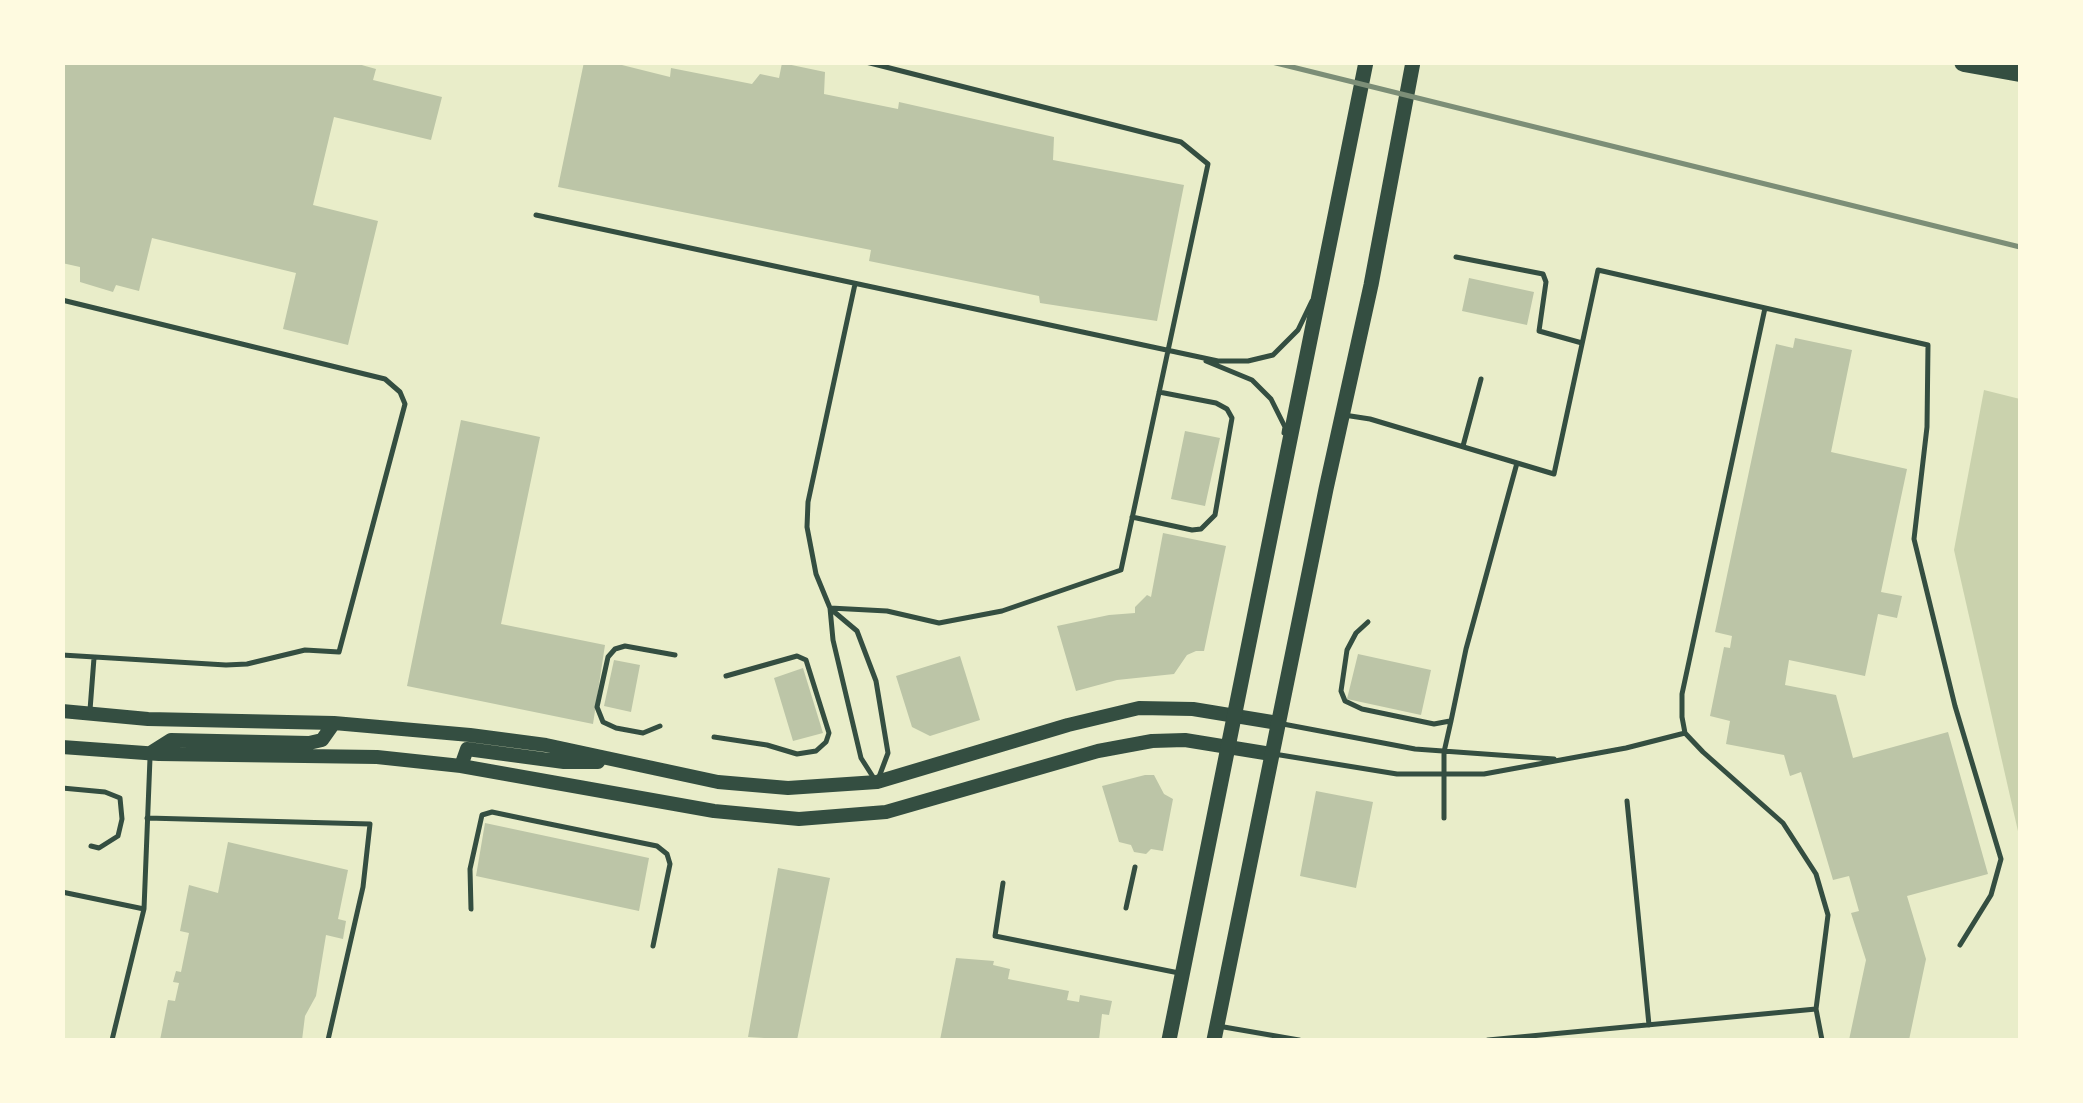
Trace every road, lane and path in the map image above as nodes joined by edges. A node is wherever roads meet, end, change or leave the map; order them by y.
1 (866, 62) edge
2 (1366, 62) edge
3 (1412, 62) edge
4 (1964, 62) edge
5 (2020, 72) edge
6 (536, 215) dead end
7 (1456, 257) dead end
8 (1322, 280) junction
9 (855, 284) junction
10 (62, 300) edge
11 (1766, 308) junction
12 (1582, 343) junction
13 (1169, 352) junction
14 (1194, 357) junction
15 (1481, 378) dead end
16 (1158, 392) junction
17 (1342, 414) junction
18 (1463, 446) junction
19 (1517, 463) junction
20 (1282, 477) junction
21 (1132, 518) junction
22 (830, 608) junction
23 (1368, 622) dead end
24 (62, 655) edge
25 (675, 655) dead end
26 (94, 658) junction
27 (726, 676) dead end
28 (62, 712) edge
29 (90, 714) junction
30 (1234, 716) junction
31 (1451, 720) junction
32 (334, 723) junction
33 (1278, 723) junction
34 (660, 726) dead end
35 (1685, 733) junction
36 (714, 737) dead end
37 (62, 746) edge
38 (1227, 747) junction
39 (1444, 752) junction
40 (150, 753) junction
41 (1271, 754) junction
42 (1562, 760) junction
43 (624, 762) junction
44 (461, 766) junction
45 (1443, 775) junction
46 (877, 782) junction
47 (62, 788) edge
48 (1627, 801) dead end
49 (146, 818) junction
50 (1444, 818) dead end
51 (90, 846) dead end
52 (1136, 867) dead end
53 (1003, 883) dead end
54 (62, 892) edge
55 (144, 908) junction
56 (1126, 908) dead end
57 (471, 909) dead end
58 (1960, 945) dead end
59 (653, 946) dead end
60 (1182, 974) junction
61 (1816, 1008) junction
62 (1650, 1024) junction
63 (1215, 1033) edge
64 (112, 1040) edge
65 (328, 1040) edge
66 (1169, 1040) edge
67 (1299, 1040) edge
68 (1488, 1040) edge
69 (1822, 1040) edge

1 - 13 lane
2 - 8 main road
3 - 17 main road
4 - 5 highway
6 - 9 lane
7 - 12 lane
8 - 14 lane
8 - 20 main road
9 - 13 lane
9 - 22 lane
10 - 26 lane
11 - 12 lane
11 - 35 lane
11 - 58 lane
12 - 19 lane
13 - 14 lane
13 - 16 lane
14 - 20 lane
15 - 18 lane
16 - 21 lane
16 - 21 lane
17 - 18 lane
17 - 33 main road
18 - 19 lane
19 - 31 lane
20 - 30 main road
21 - 22 lane
22 - 46 lane
22 - 46 lane
23 - 31 lane
24 - 26 lane
25 - 34 lane
26 - 29 lane
27 - 36 lane
28 - 29 street
29 - 32 street
30 - 33 street
30 - 38 main road
30 - 46 street
31 - 39 lane
32 - 40 street
32 - 43 street
33 - 39 lane
33 - 41 main road
35 - 42 lane
35 - 61 lane
37 - 40 street
38 - 41 street
38 - 44 street
38 - 60 main road
39 - 42 lane
39 - 45 lane
40 - 44 street
40 - 49 lane
41 - 45 lane
41 - 63 main road
42 - 45 lane
43 - 44 street
43 - 46 street
45 - 50 lane
47 - 51 lane
48 - 62 lane
49 - 55 lane
49 - 65 lane
52 - 56 lane
53 - 60 lane
54 - 55 lane
55 - 64 lane
57 - 59 lane
60 - 66 main road
61 - 62 lane
61 - 69 lane
62 - 68 lane
63 - 67 lane

